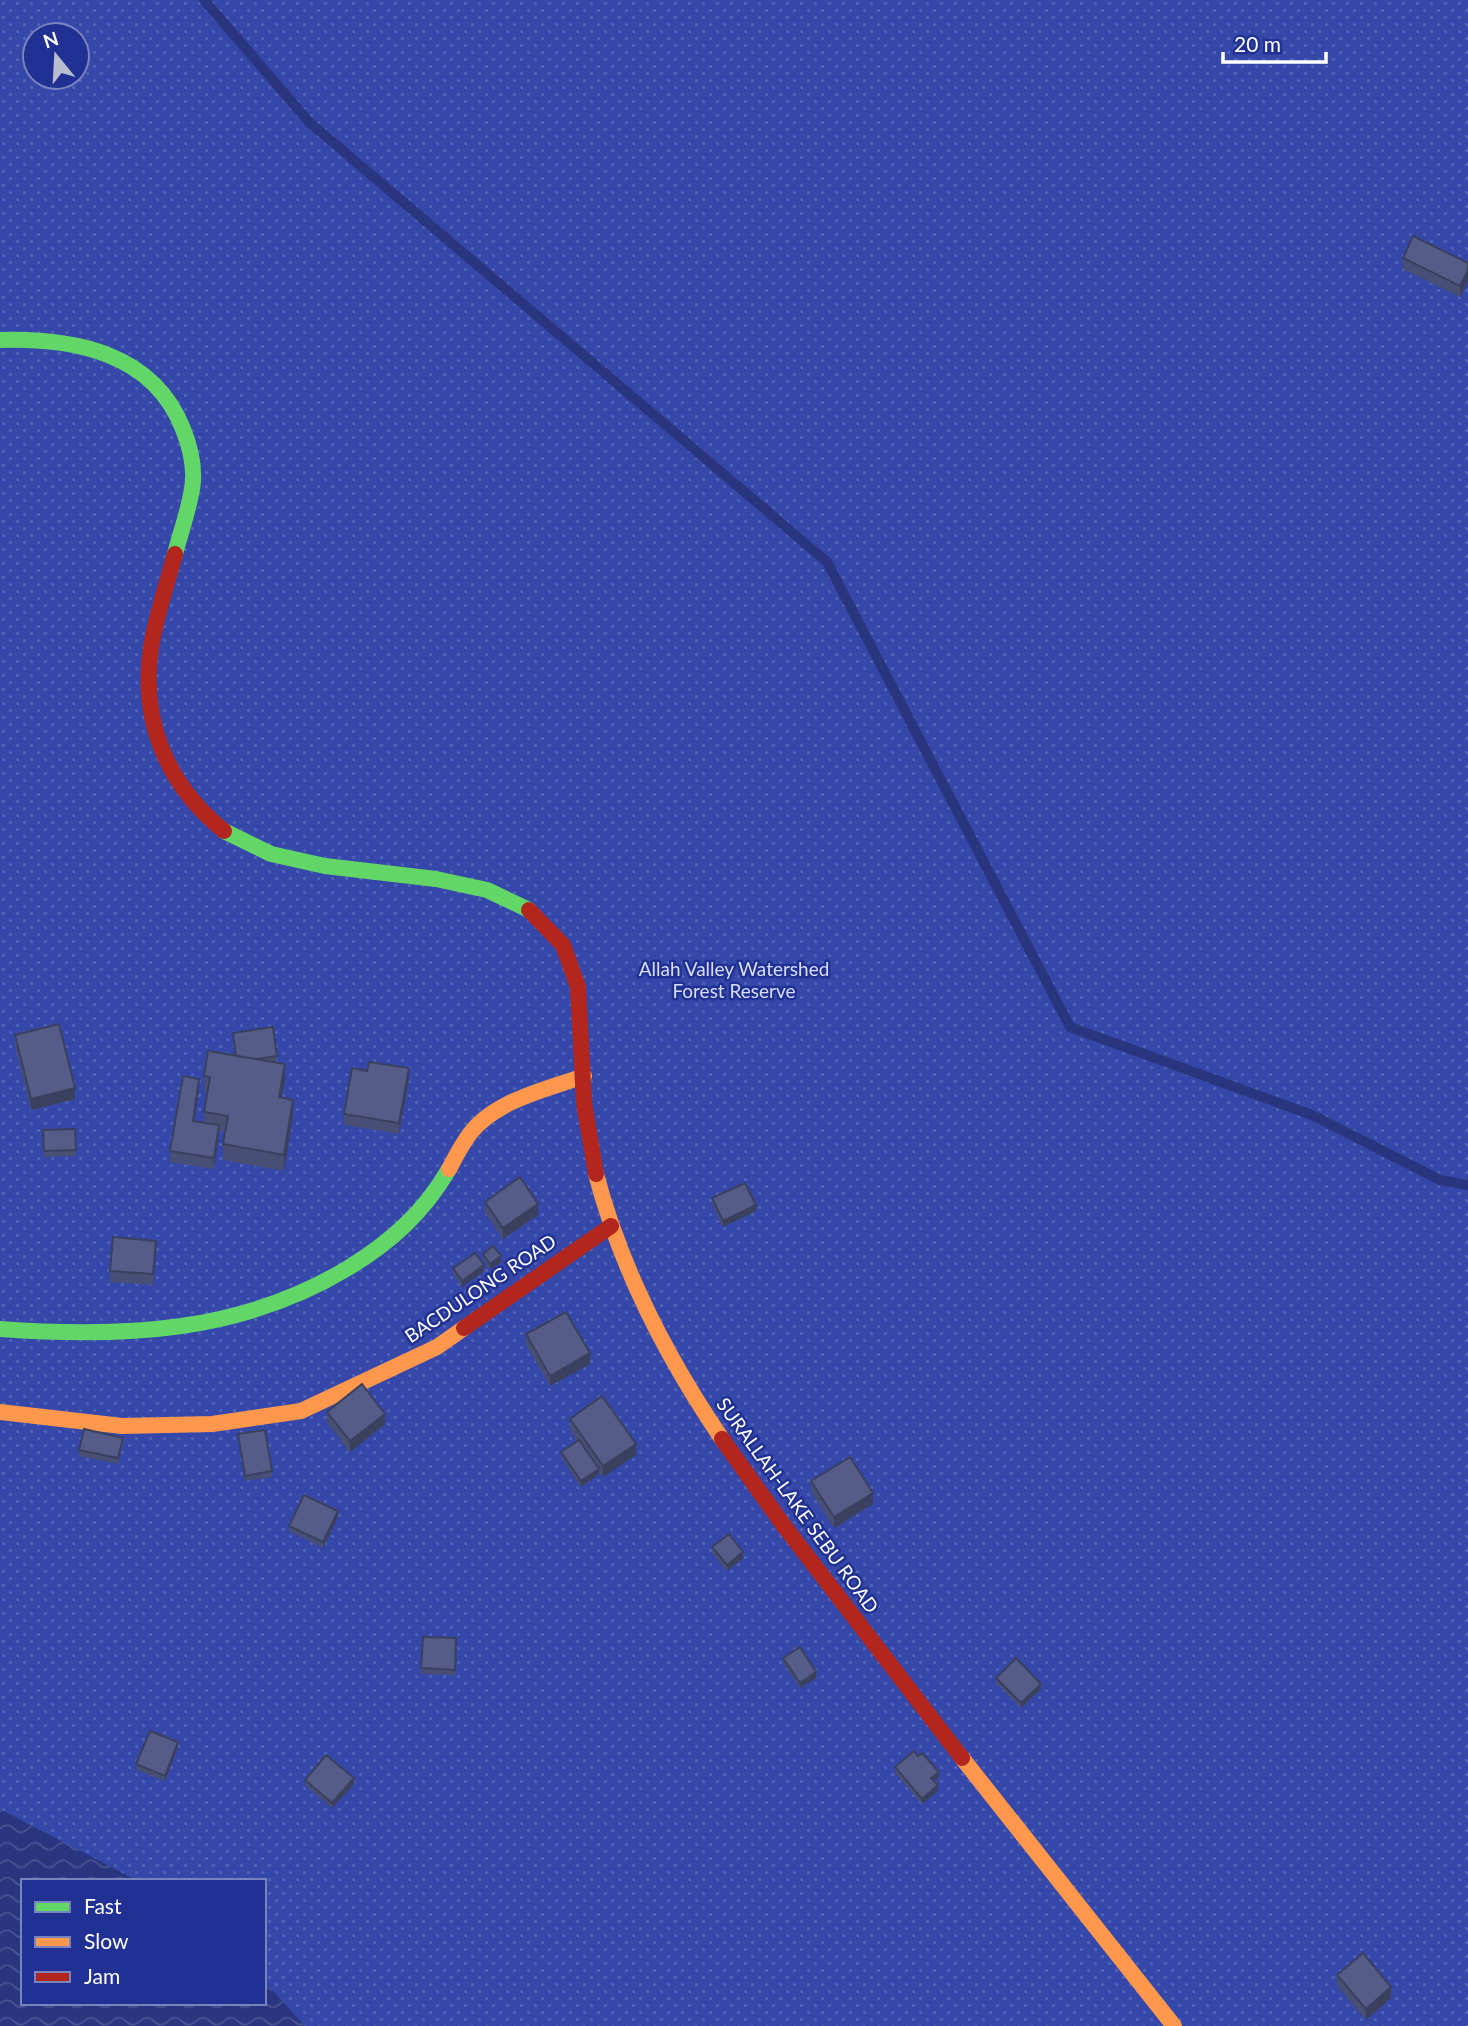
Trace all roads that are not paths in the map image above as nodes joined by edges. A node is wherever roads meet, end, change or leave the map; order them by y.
1 (0, 340) edge
2 (584, 1076) junction
3 (611, 1226) junction
4 (0, 1329) edge
5 (0, 1412) edge
6 (1174, 2026) edge

1 - 2 main road, SURALLAH-LAKE SEBU ROAD
2 - 3 main road, SURALLAH-LAKE SEBU ROAD
2 - 4 main road
3 - 5 main road, BACDULONG ROAD
3 - 6 main road, SURALLAH-LAKE SEBU ROAD

